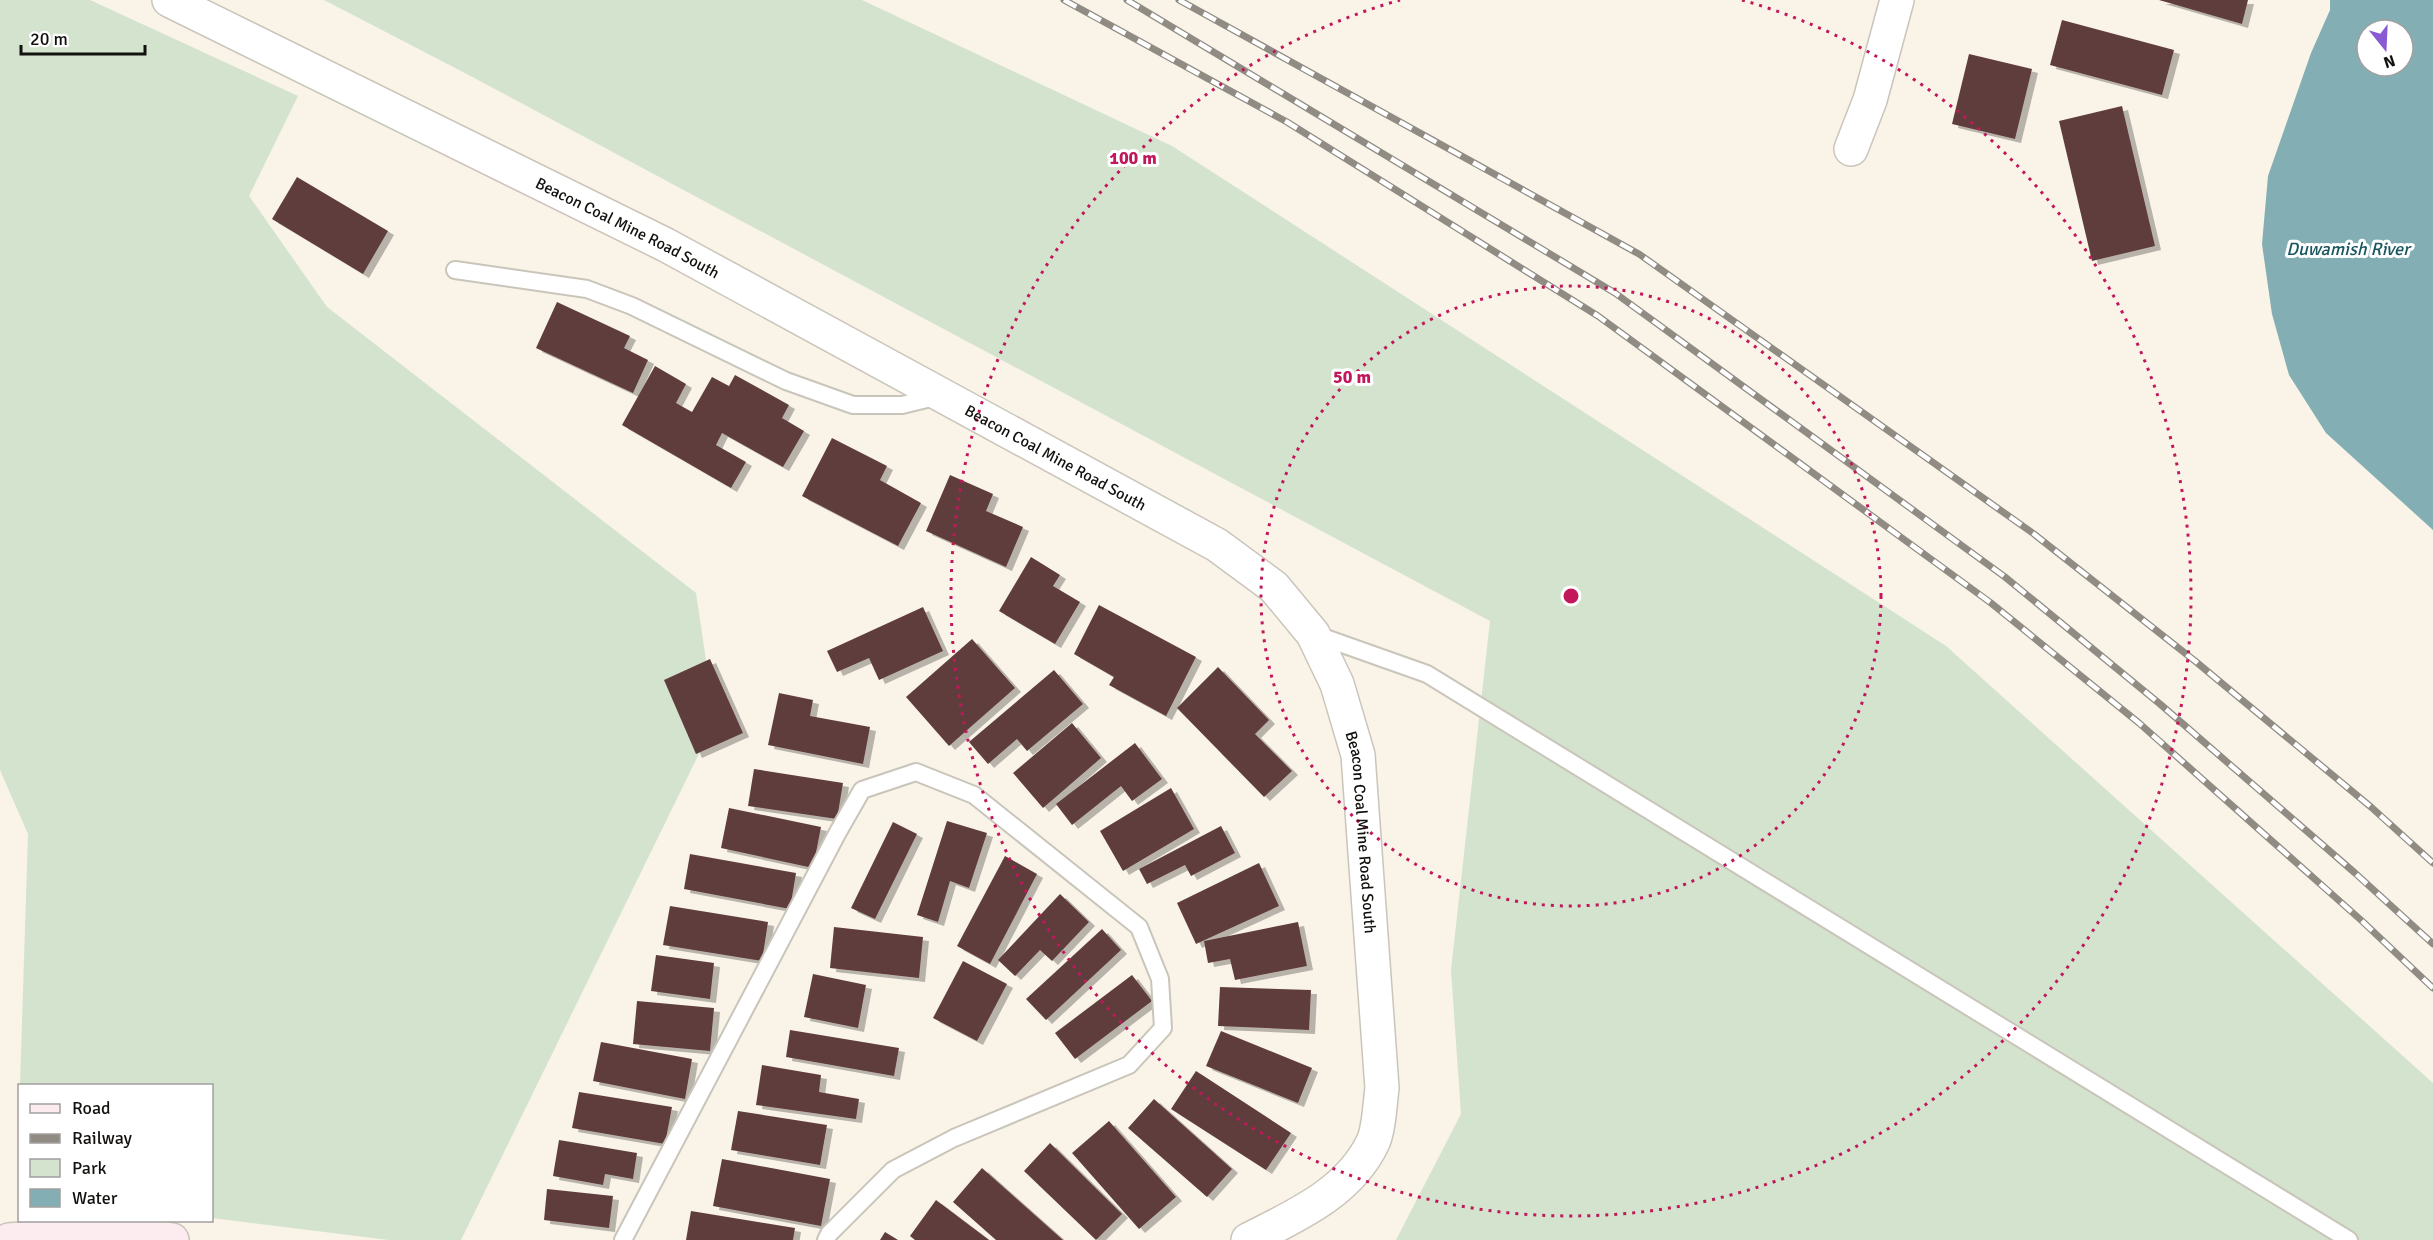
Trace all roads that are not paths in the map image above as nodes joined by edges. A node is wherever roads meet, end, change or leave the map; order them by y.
1 (169, 0) edge
2 (1898, 0) edge
3 (1851, 148) dead end
4 (455, 270) dead end
5 (942, 395) junction
6 (1313, 634) junction
7 (121, 1235) edge
8 (9, 1240) edge
9 (172, 1240) edge
10 (623, 1240) edge
11 (826, 1240) edge
12 (1248, 1240) edge
13 (2349, 1240) edge

1 - 5 street, Beacon Coal Mine Road South
2 - 3 street
4 - 5 lane
5 - 6 street, Beacon Coal Mine Road South
6 - 12 street, Beacon Coal Mine Road South
6 - 13 lane
7 - 8 street
7 - 9 street
10 - 11 lane

